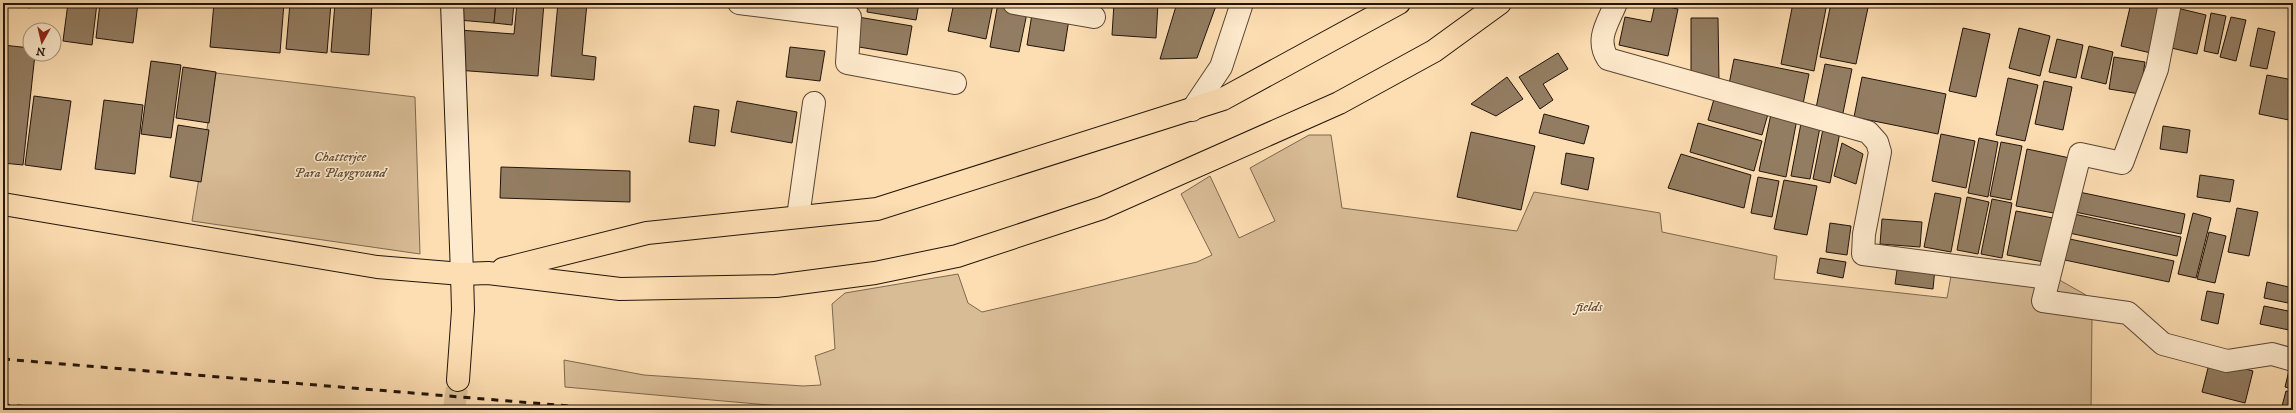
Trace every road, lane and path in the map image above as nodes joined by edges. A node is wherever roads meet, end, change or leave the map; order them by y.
1 (452, 3) edge
2 (739, 3) edge
3 (1014, 3) edge
4 (1242, 3) edge
5 (1399, 3) edge
6 (1500, 3) edge
7 (1616, 3) edge
8 (2170, 3) edge
9 (851, 10) edge
10 (1094, 17) dead end
11 (955, 82) dead end
12 (814, 103) dead end
13 (1192, 110) junction
14 (3, 204) edge
15 (798, 217) junction
16 (488, 273) junction
17 (462, 274) junction
18 (2048, 278) junction
19 (2293, 360) edge
20 (458, 380) tunnel mouth

1 - 17 street
2 - 9 street
3 - 10 street
4 - 13 street
5 - 13 main road
6 - 16 main road
7 - 18 street
8 - 18 street
9 - 11 street
12 - 15 street
13 - 15 main road
14 - 17 main road
15 - 16 main road
16 - 17 main road
17 - 20 main road
18 - 19 street

